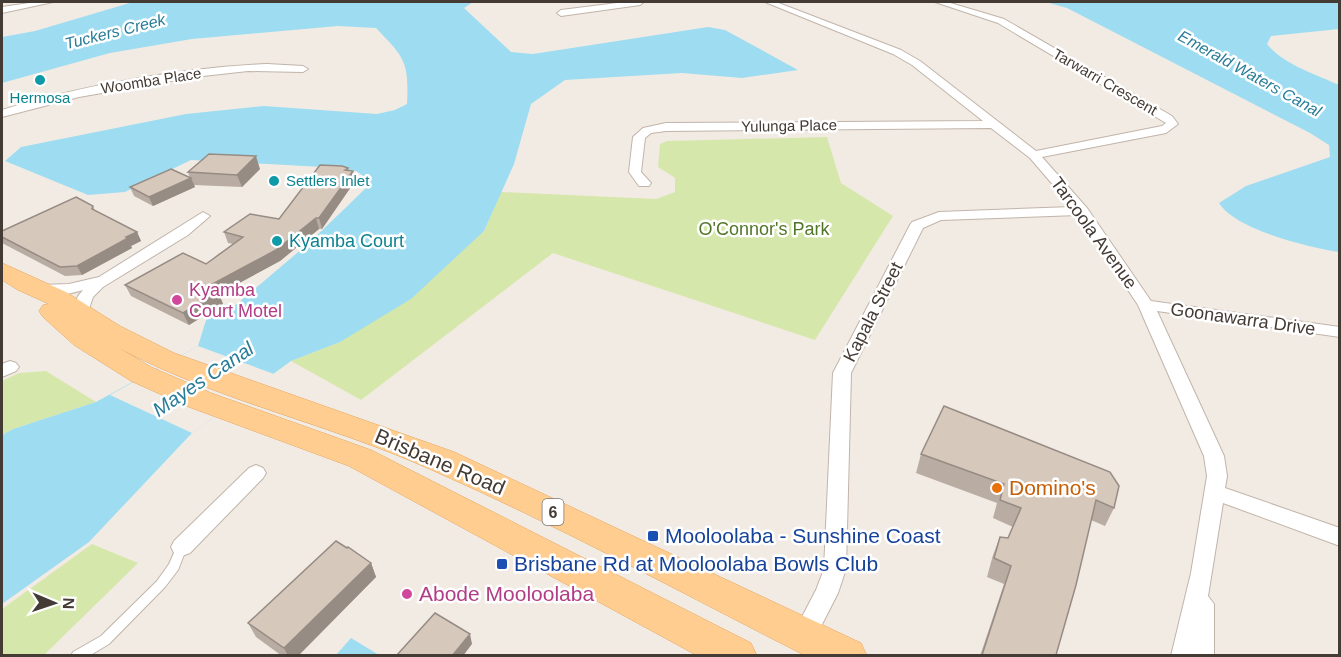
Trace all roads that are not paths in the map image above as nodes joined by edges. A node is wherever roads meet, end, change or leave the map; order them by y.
1 (49, 2) edge
2 (640, 2) edge
3 (769, 2) edge
4 (939, 2) edge
5 (2, 10) edge
6 (561, 13) dead end
7 (303, 69) dead end
8 (2, 114) edge
9 (993, 124) junction
10 (1034, 155) junction
11 (644, 183) dead end
12 (1082, 211) junction
13 (203, 216) dead end
14 (2, 270) edge
15 (103, 280) junction
16 (34, 287) junction
17 (1146, 305) junction
18 (80, 314) junction
19 (1340, 332) edge
20 (152, 367) junction
21 (237, 401) junction
22 (256, 473) dead end
23 (1215, 492) junction
24 (1340, 537) edge
25 (182, 547) joint
26 (1202, 573) junction
27 (805, 634) junction
28 (77, 656) edge
29 (737, 656) edge
30 (847, 656) edge
31 (1183, 656) edge
32 (1202, 656) edge

1 - 5 street
2 - 6 street
3 - 9 street, Tarcoola Avenue
4 - 10 street, Tarwarri Crescent
7 - 8 street, Woomba Place
9 - 10 street, Tarcoola Avenue
9 - 11 street, Yulunga Place
10 - 12 street, Tarcoola Avenue
12 - 17 street, Tarcoola Avenue
12 - 27 street, Kapala Street
13 - 15 street
14 - 16 main road, Brisbane Road / 6
15 - 16 street
15 - 18 street
16 - 18 main road, Brisbane Road
16 - 20 main road, Brisbane Road / 6
17 - 19 street, Goonawarra Drive
17 - 23 street, Tarcoola Avenue
18 - 20 main road, Brisbane Road
20 - 21 main road, Brisbane Road / 6
21 - 27 main road, Brisbane Road / 6
21 - 29 main road, Brisbane Road / 6
22 - 25 street
23 - 24 street
23 - 26 street, Tarcoola Avenue
25 - 28 lane
26 - 31 street, Tarcoola Avenue
26 - 32 street, Tarcoola Avenue
27 - 30 main road, Brisbane Road / 6

